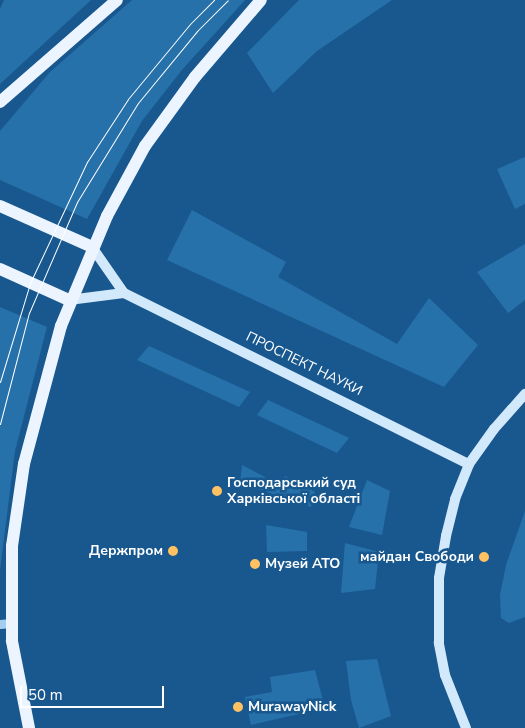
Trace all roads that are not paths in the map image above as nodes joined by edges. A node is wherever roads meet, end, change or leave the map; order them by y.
1 (117, 0) edge
2 (261, 0) edge
3 (0, 102) edge
4 (0, 206) edge
5 (92, 247) junction
6 (0, 269) edge
7 (124, 293) junction
8 (69, 300) junction
9 (525, 394) edge
10 (470, 464) junction
11 (6, 623) edge
12 (29, 728) edge
13 (466, 728) edge

1 - 3 main road
2 - 5 main road
4 - 5 main road
5 - 7 main road, ПРОСПЕКТ НАУКИ
5 - 8 main road
6 - 8 main road
7 - 8 main road
7 - 10 main road, ПРОСПЕКТ НАУКИ
8 - 11 main road
9 - 10 main road
10 - 13 main road
11 - 12 main road

